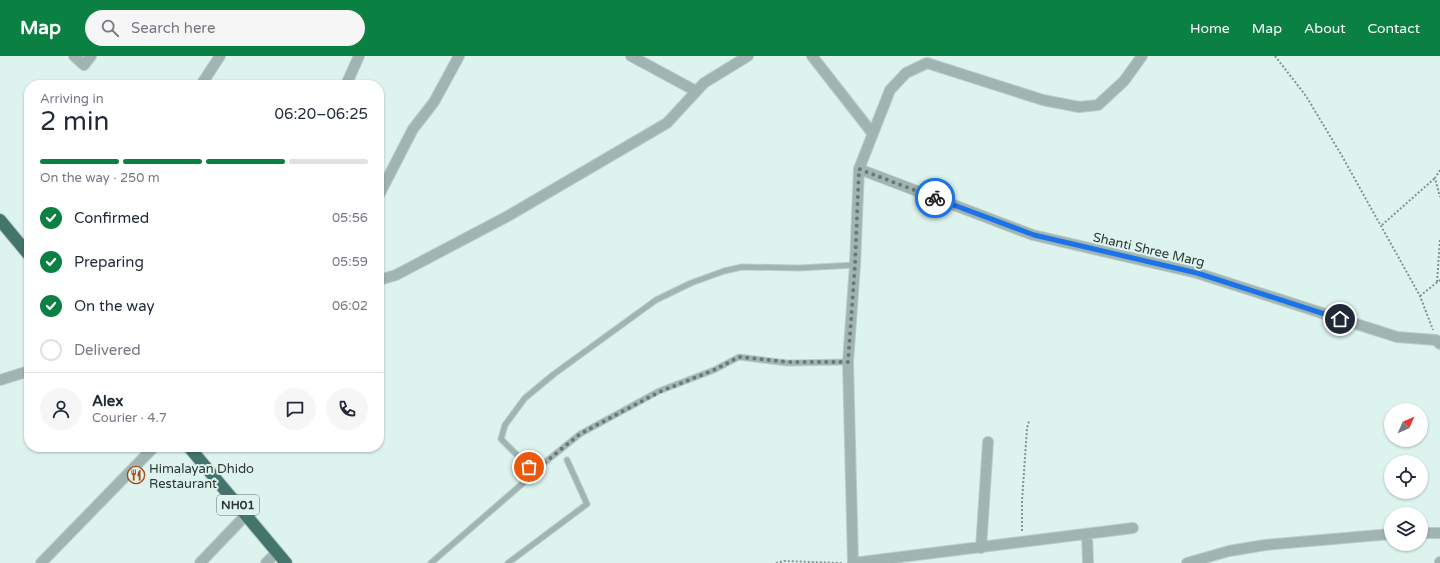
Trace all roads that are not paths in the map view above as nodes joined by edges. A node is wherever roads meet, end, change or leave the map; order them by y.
1 (74, 56) edge
2 (91, 56) edge
3 (220, 56) edge
4 (359, 56) edge
5 (459, 56) edge
6 (631, 56) edge
7 (748, 56) edge
8 (812, 56) edge
9 (1142, 56) edge
10 (204, 80) edge
11 (348, 80) edge
12 (696, 92) junction
13 (872, 134) junction
14 (859, 169) junction
15 (384, 185) edge
16 (0, 220) edge
17 (24, 249) edge
18 (855, 265) junction
19 (384, 279) edge
20 (1438, 342) edge
21 (848, 362) junction
22 (24, 373) edge
23 (0, 380) edge
24 (988, 442) dead end
25 (149, 452) edge
26 (193, 452) edge
27 (567, 460) dead end
28 (533, 472) junction
29 (246, 515) junction
30 (1133, 528) dead end
31 (1428, 533) edge
32 (1440, 533) edge
33 (1087, 534) junction
34 (1384, 535) edge
35 (981, 548) junction
36 (277, 552) junction
37 (41, 563) edge
38 (200, 563) edge
39 (266, 563) edge
40 (286, 563) edge
41 (431, 563) edge
42 (508, 563) edge
43 (853, 563) edge
44 (1088, 563) edge
45 (1187, 563) edge

1 - 2 street
3 - 10 street
4 - 11 street
5 - 15 street
6 - 12 street
7 - 12 street
8 - 13 street
9 - 13 street
12 - 19 street
13 - 14 street
14 - 18 street
14 - 20 street, Shanti Shree Marg
16 - 17 highway
18 - 21 street
18 - 28 lane
21 - 28 lane
21 - 43 street
22 - 23 street
24 - 35 street
25 - 37 street
26 - 29 highway, NH01
27 - 42 lane
28 - 41 lane
29 - 36 highway, NH01
29 - 38 street
30 - 33 street
31 - 32 street
33 - 35 street
33 - 44 street
34 - 45 street
35 - 43 street
36 - 39 street
36 - 40 highway, NH01

